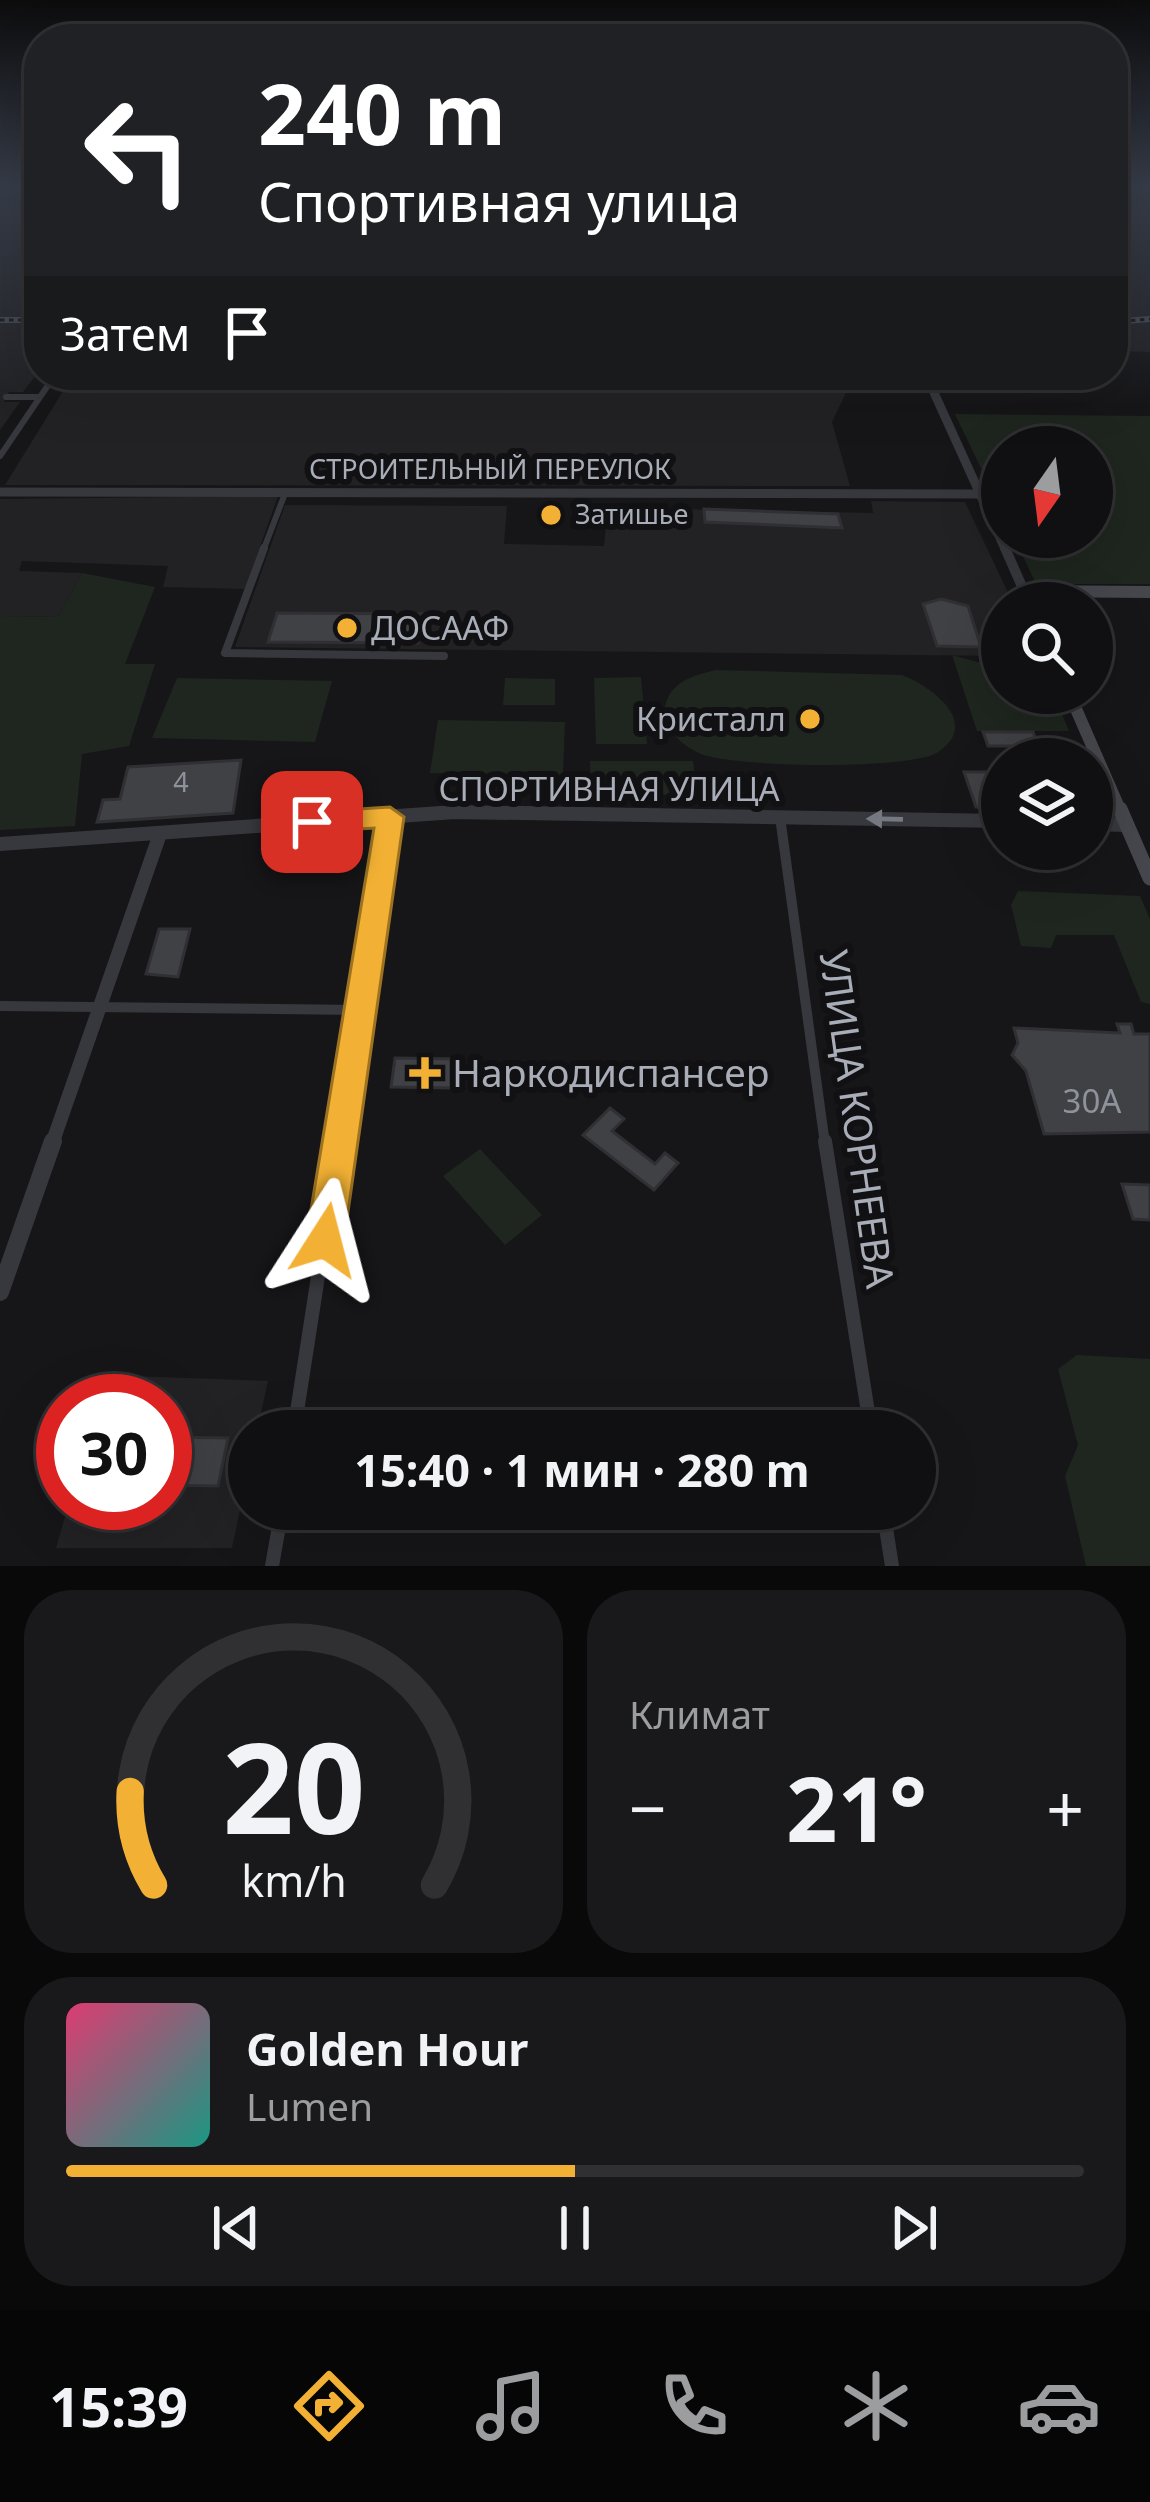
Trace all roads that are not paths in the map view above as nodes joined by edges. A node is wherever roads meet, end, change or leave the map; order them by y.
1 (45, 390) edge
2 (933, 390) edge
3 (6, 397) dead end
4 (40, 397) junction
5 (0, 456) edge
6 (286, 491) junction
7 (0, 492) edge
8 (980, 494) junction
9 (1020, 582) edge
10 (1150, 592) edge
11 (1113, 594) edge
12 (444, 656) dead end
13 (1079, 714) edge
14 (390, 817) junction
15 (781, 817) junction
16 (981, 821) edge
17 (1113, 825) edge
18 (1126, 825) junction
19 (160, 834) junction
20 (0, 844) edge
21 (1150, 878) edge
22 (98, 1004) junction
23 (0, 1006) edge
24 (362, 1010) junction
25 (0, 1292) edge
26 (297, 1410) edge
27 (868, 1410) edge
28 (278, 1530) edge
29 (887, 1530) edge
30 (272, 1566) edge
31 (892, 1566) edge

1 - 4 street
2 - 8 street
3 - 4 street
4 - 5 street
6 - 7 street, СТРОИТЕЛЬНЫЙ ПЕРЕУЛОК
6 - 8 street, СТРОИТЕЛЬНЫЙ ПЕРЕУЛОК
6 - 12 street
8 - 9 street
10 - 11 main road
13 - 18 main road
14 - 15 street, СПОРТИВНАЯ УЛИЦА
14 - 19 street, СПОРТИВНАЯ УЛИЦА
14 - 24 street
16 -> 15 street, СПОРТИВНАЯ УЛИЦА
15 - 27 street, УЛИЦА КОРНЕЕВА
17 - 18 street
18 - 21 main road
19 - 20 street, СПОРТИВНАЯ УЛИЦА
19 - 22 street
22 - 23 street
22 - 24 street
22 - 25 street
24 - 26 street
28 - 30 street
29 - 31 street

